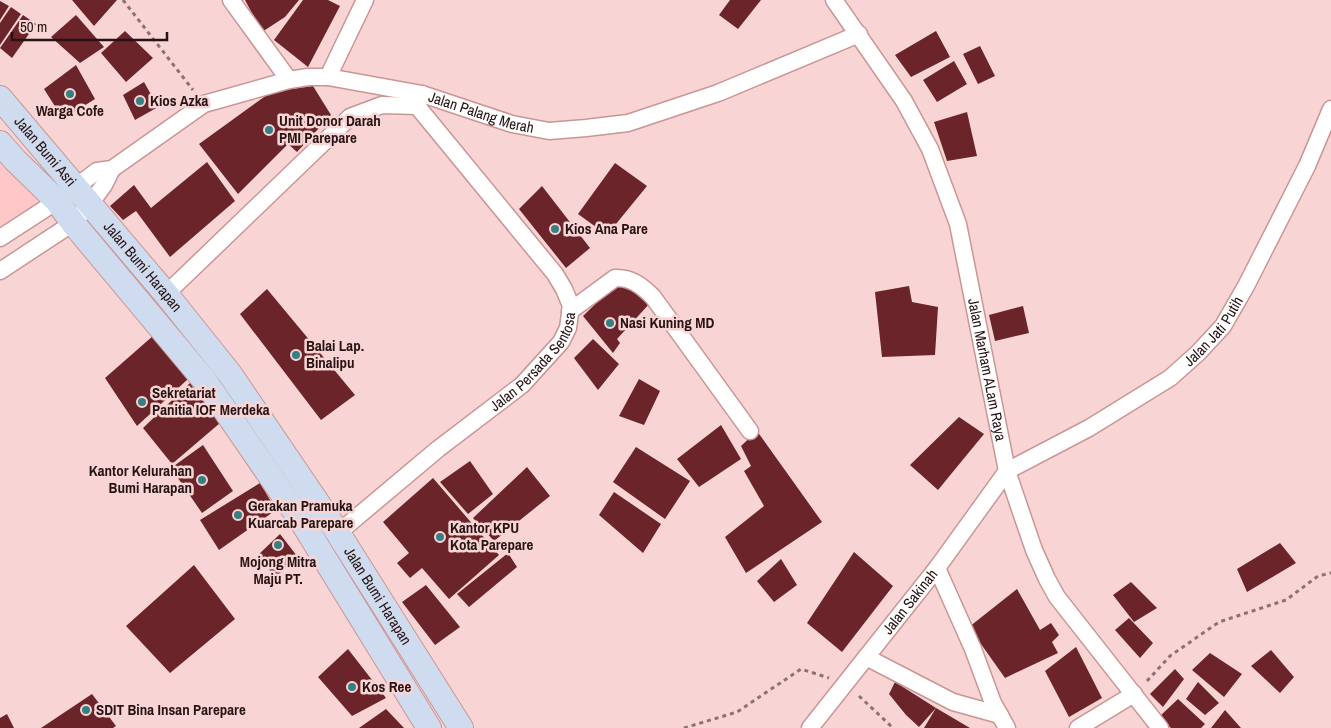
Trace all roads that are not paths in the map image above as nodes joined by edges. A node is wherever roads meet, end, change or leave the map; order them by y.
1 (231, 0) edge
2 (365, 0) edge
3 (834, 0) edge
4 (858, 34) junction
5 (328, 77) junction
6 (289, 80) junction
7 (0, 98) edge
8 (419, 100) junction
9 (1331, 109) edge
10 (0, 143) edge
11 (112, 168) junction
12 (65, 194) junction
13 (90, 204) junction
14 (73, 223) junction
15 (0, 238) edge
16 (0, 271) edge
17 (166, 294) junction
18 (570, 311) junction
19 (750, 431) dead end
20 (1007, 471) junction
21 (338, 533) junction
22 (936, 568) junction
23 (866, 657) junction
24 (1134, 694) junction
25 (1003, 722) edge
26 (429, 728) edge
27 (462, 728) edge
28 (810, 728) edge
29 (1078, 728) edge
30 (1160, 728) edge

1 - 6 street
2 - 5 street
3 - 4 street, Jalan Marham ALam Raya
4 - 8 street, Jalan Palang Merah
4 - 20 street, Jalan Marham ALam Raya
5 - 6 street, Jalan Palang Merah
5 - 8 street, Jalan Palang Merah
6 - 11 street, Jalan Palang Merah
7 - 12 street, Jalan Bumi Asri
8 - 17 street
8 - 18 street, Jalan Persada Sentosa
9 - 20 street, Jalan Jati Putih
10 - 12 street, Jalan Bumi Asri
11 - 12 street
11 - 13 street
12 - 13 street, Jalan Bumi Asri
12 - 14 street, Jalan Bumi Asri
12 - 15 street
13 - 14 street
13 - 17 street, Jalan Bumi Harapan
14 - 16 street
14 - 26 street, Jalan Bumi Harapan
17 - 21 street, Jalan Bumi Harapan
18 - 19 street
18 - 21 street, Jalan Persada Sentosa
20 - 22 street, Jalan Sakinah
20 - 24 street, Jalan Marham ALam Raya
21 - 27 street, Jalan Bumi Harapan
22 - 23 street, Jalan Sakinah
22 - 25 street
23 - 25 street
23 - 28 street, Jalan Sakinah
24 - 29 street
24 - 30 street, Jalan Marham ALam Raya

